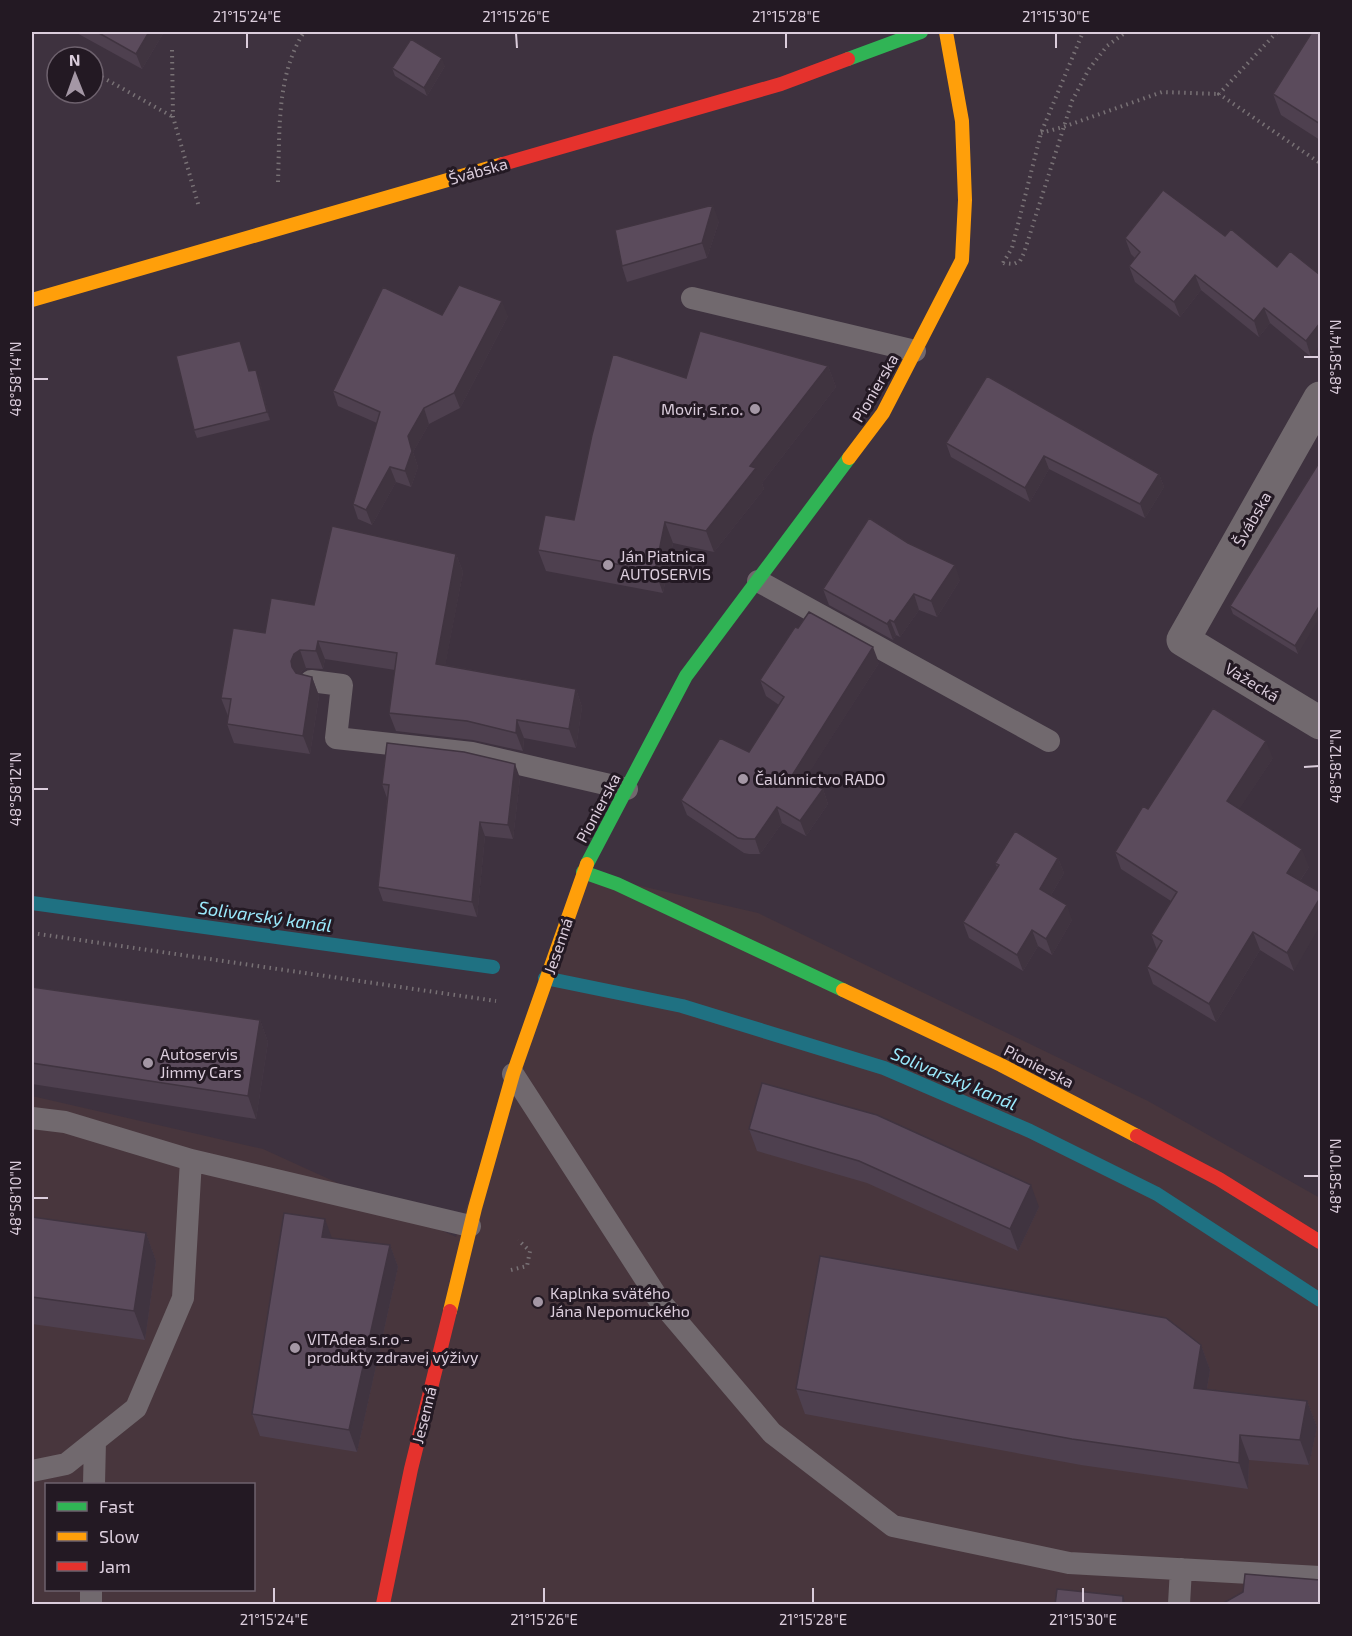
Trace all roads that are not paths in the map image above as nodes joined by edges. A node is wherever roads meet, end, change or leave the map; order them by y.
1 (921, 32) edge
2 (946, 32) edge
3 (692, 298) dead end
4 (32, 300) edge
5 (915, 351) junction
6 (1320, 398) edge
7 (758, 581) junction
8 (1183, 640) joint
9 (311, 681) edge
10 (1320, 723) edge
11 (1049, 741) dead end
12 (627, 789) junction
13 (583, 872) junction
14 (513, 1074) junction
15 (32, 1118) edge
16 (191, 1160) junction
17 (470, 1226) junction
18 (1320, 1242) edge
19 (95, 1442) junction
20 (32, 1471) edge
21 (94, 1483) edge
22 (1181, 1569) junction
23 (1320, 1577) edge
24 (383, 1605) edge
25 (1179, 1605) edge

1 - 4 street, Švábska
2 - 5 street, Pionierska
3 - 5 lane
5 - 7 street, Pionierska
6 - 8 street, Švábska
7 - 11 lane
7 - 12 street, Pionierska
8 - 10 street, Važecká
9 - 12 lane
12 - 13 street, Pionierska
13 - 14 street, Jesenná
13 - 18 street, Pionierska
14 - 17 street, Jesenná
14 - 22 lane
15 - 16 lane
16 - 17 lane
16 - 19 lane
17 - 24 street, Jesenná
19 - 20 lane
19 - 21 lane
22 - 23 lane
22 - 25 lane

